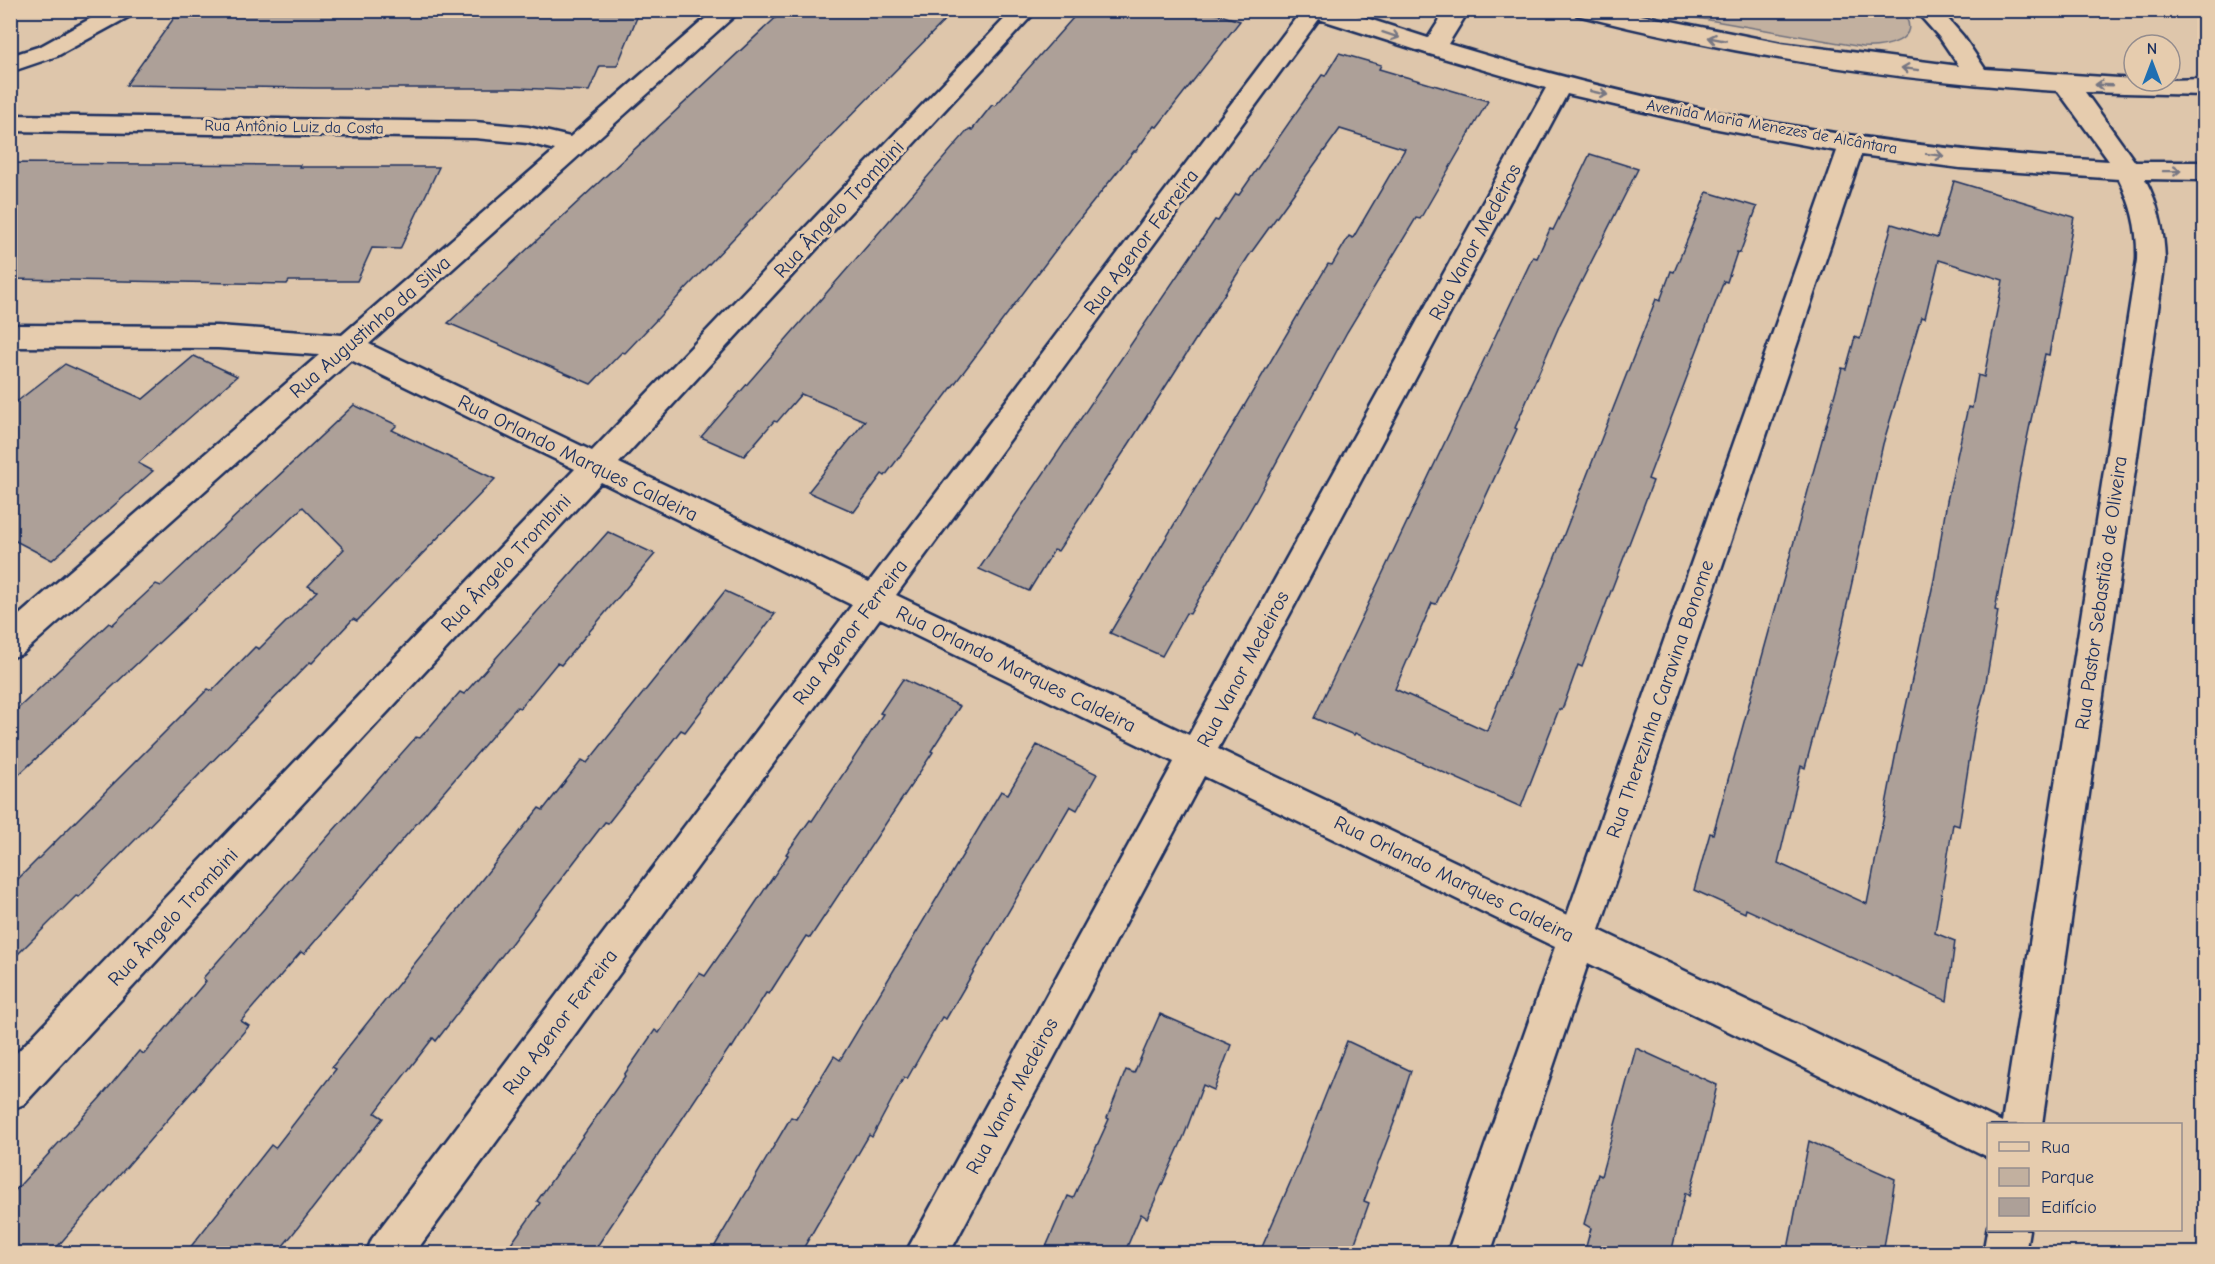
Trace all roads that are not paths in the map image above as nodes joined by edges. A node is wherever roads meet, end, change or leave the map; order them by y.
1 (124, 10) edge
2 (730, 10) edge
3 (1026, 10) edge
4 (1315, 10) edge
5 (1458, 10) edge
6 (1585, 10) edge
7 (1926, 10) edge
8 (1434, 48) junction
9 (10, 65) edge
10 (1977, 77) junction
11 (1560, 84) junction
12 (2066, 84) junction
13 (2205, 87) edge
14 (10, 123) edge
15 (1852, 144) junction
16 (576, 147) junction
17 (2205, 171) edge
18 (2129, 172) junction
19 (10, 336) edge
20 (347, 346) junction
21 (597, 466) junction
22 (874, 601) junction
23 (10, 644) edge
24 (1196, 755) junction
25 (1577, 939) junction
26 (10, 1090) edge
27 (2022, 1123) edge
28 (1987, 1136) edge
29 (2008, 1231) edge
30 (387, 1254) edge
31 (926, 1254) edge
32 (1468, 1254) edge
33 (2004, 1254) edge

1 - 9 street
2 - 16 street, Rua Augustinho da Silva
3 - 21 street, Rua Ângelo Trombini
4 -> 8 street, Avenida Maria Menezes de Alcântara
4 - 22 street, Rua Agenor Ferreira
5 - 8 street
10 -> 6 street
7 - 10 street
8 - 11 street, Avenida Maria Menezes de Alcântara
10 - 12 street
11 -> 15 street, Avenida Maria Menezes de Alcântara
11 - 24 street, Rua Vanor Medeiros
13 -> 12 street
12 - 18 street, Rua Pastor Sebastião de Oliveira
14 - 16 street, Rua Antônio Luiz da Costa
15 -> 18 street, Avenida Maria Menezes de Alcântara
15 - 25 street, Rua Therezinha Caravina Bonome
16 - 20 street, Rua Augustinho da Silva
18 -> 17 street, Avenida Maria Menezes de Alcântara
18 - 27 street, Rua Pastor Sebastião de Oliveira
19 - 20 street, Rua Orlando Marques Caldeira
20 - 21 street, Rua Orlando Marques Caldeira
20 - 23 street, Rua Augustinho da Silva
21 - 22 street, Rua Orlando Marques Caldeira
21 - 26 street, Rua Ângelo Trombini
22 - 24 street, Rua Orlando Marques Caldeira
22 - 30 street, Rua Agenor Ferreira
24 - 25 street, Rua Orlando Marques Caldeira
24 - 31 street, Rua Vanor Medeiros
25 - 28 street, Rua Orlando Marques Caldeira
25 - 32 street, Rua Therezinha Caravina Bonome
29 - 33 street

